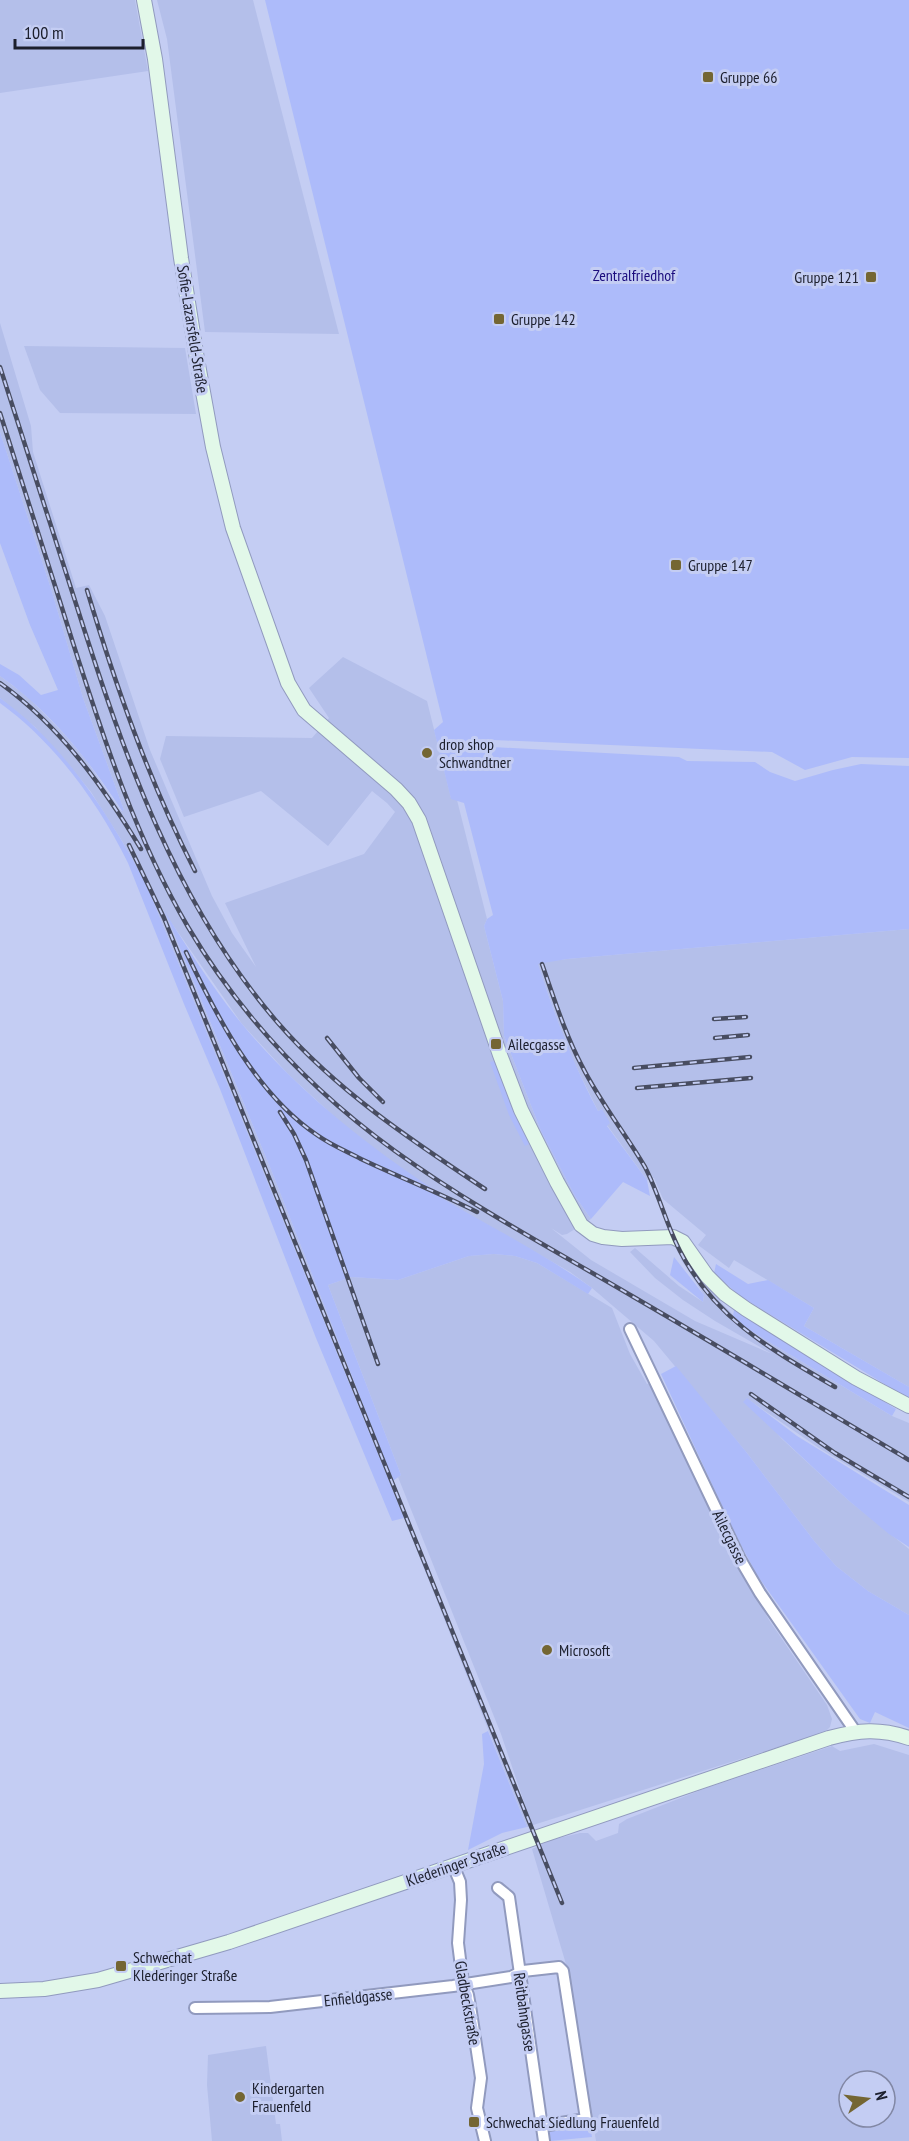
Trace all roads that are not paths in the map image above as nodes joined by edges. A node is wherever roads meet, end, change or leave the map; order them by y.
1 (144, 0) edge
2 (630, 1329) dead end
3 (909, 1406) edge
4 (855, 1731) junction
5 (909, 1738) edge
6 (453, 1865) junction
7 (498, 1888) dead end
8 (519, 1973) junction
9 (463, 1983) junction
10 (0, 1991) edge
11 (195, 2008) dead end
12 (542, 2126) junction
13 (485, 2141) edge
14 (544, 2141) edge

1 - 3 street, Sofie-Lazarsfeld-Straße
2 - 4 street, Ailecgasse
4 - 5 street, Klederinger Straße
4 - 6 street, Klederinger Straße
6 - 9 street, Gladbeckstraße
6 - 10 street, Klederinger Straße
7 - 8 street, Reitbahngasse
8 - 9 street, Enfieldgasse
8 - 12 street, Reitbahngasse
8 - 12 street, Enfieldgasse
9 - 11 street, Enfieldgasse
9 - 13 street, Gladbeckstraße
12 - 14 street, Reitbahngasse

